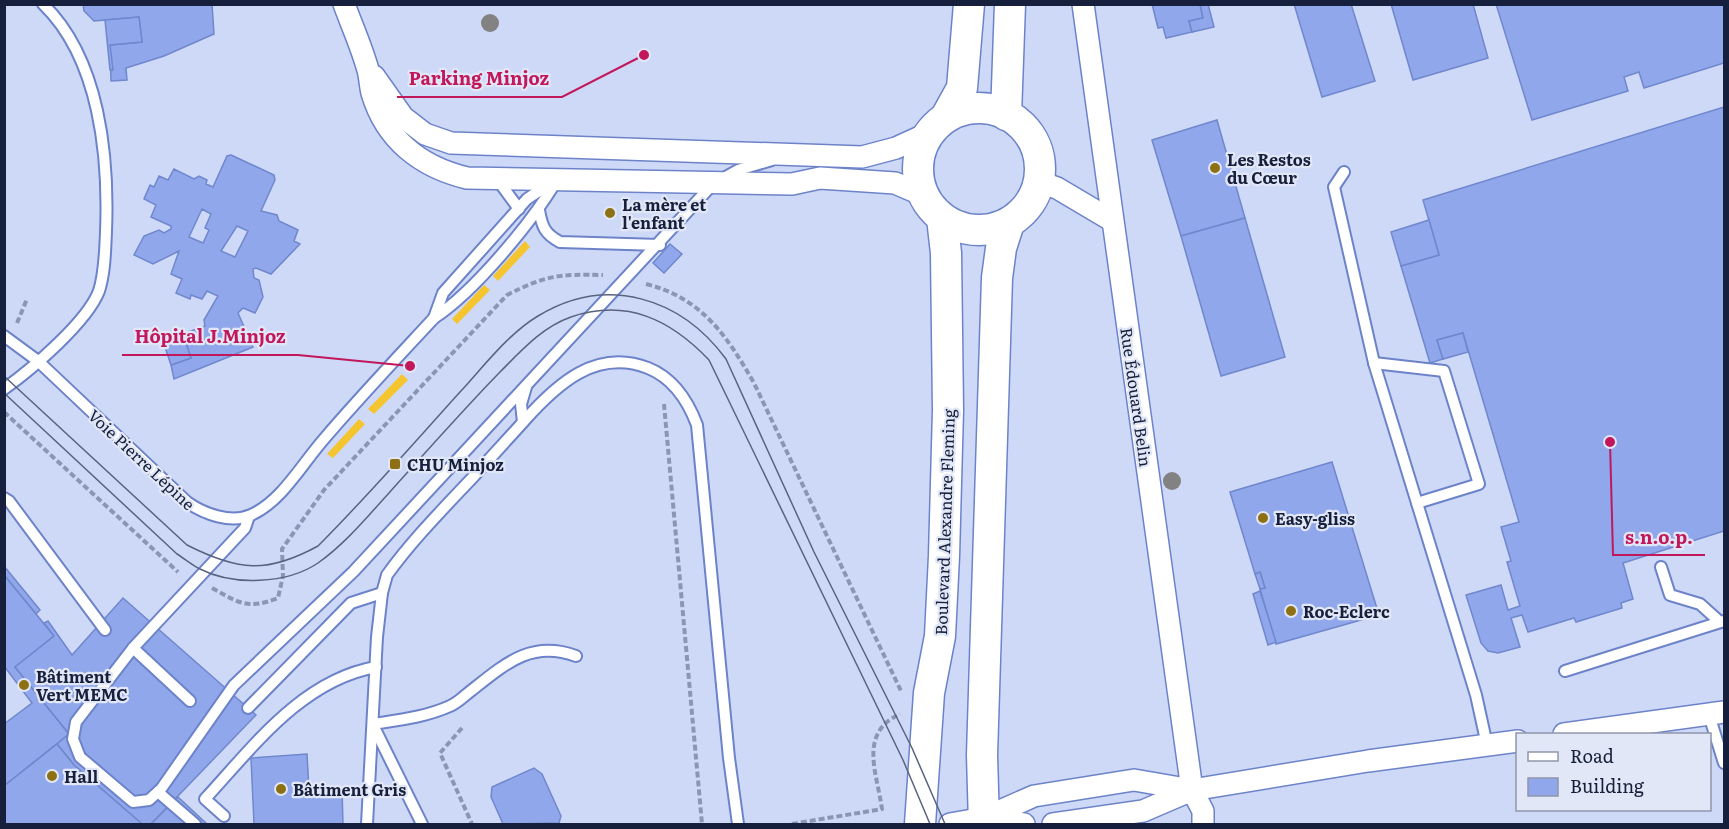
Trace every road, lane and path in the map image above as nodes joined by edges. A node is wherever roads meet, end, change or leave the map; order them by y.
1 (43, 4) edge
2 (344, 4) edge
3 (969, 4) edge
4 (1010, 4) edge
5 (1083, 4) edge
6 (368, 69) junction
7 (1006, 115) junction
8 (938, 124) junction
9 (587, 148) junction
10 (790, 156) junction
11 (1344, 172) dead end
12 (496, 179) junction
13 (556, 180) junction
14 (1039, 182) junction
15 (713, 184) junction
16 (923, 195) junction
17 (519, 209) junction
18 (539, 210) junction
19 (942, 218) junction
20 (1111, 220) junction
21 (1009, 223) junction
22 (660, 244) junction
23 (625, 279) junction
24 (434, 318) junction
25 (4, 336) edge
26 (38, 362) junction
27 (1374, 363) junction
28 (661, 376) junction
29 (527, 384) junction
30 (4, 389) edge
31 (4, 412) edge
32 (523, 422) junction
33 (4, 498) edge
34 (1417, 503) junction
35 (249, 516) junction
36 (1661, 567) dead end
37 (183, 575) dead end
38 (206, 585) dead end
39 (382, 593) junction
40 (1722, 621) edge
41 (105, 630) dead end
42 (133, 648) junction
43 (576, 656) dead end
44 (376, 667) junction
45 (1565, 671) dead end
46 (905, 699) dead end
47 (190, 701) dead end
48 (248, 708) dead end
49 (903, 713) dead end
50 (1717, 713) edge
51 (373, 724) junction
52 (462, 728) dead end
53 (1578, 733) edge
54 (1516, 741) edge
55 (1487, 745) junction
56 (1725, 763) edge
57 (1192, 790) junction
58 (158, 792) junction
59 (224, 816) dead end
60 (1146, 818) edge
61 (190, 822) edge
62 (984, 822) edge
63 (367, 825) edge
64 (422, 825) edge
65 (472, 825) edge
66 (702, 825) edge
67 (738, 825) edge
68 (792, 825) edge
69 (920, 825) edge
70 (950, 825) edge
71 (1024, 825) edge
72 (1053, 825) edge
73 (1203, 825) edge

1 - 26 lane
2 - 6 street
3 - 8 street
4 - 7 street
5 - 20 street, Rue Édouard Belin
6 - 9 street
6 - 12 street
7 - 8 street
7 - 14 street
8 - 10 street
8 - 16 street
9 - 10 street
9 - 13 street
10 - 15 lane
11 - 27 lane
12 - 13 street
12 - 17 lane
13 - 15 street
13 - 17 lane
13 - 18 lane
14 - 20 street
14 - 21 street
15 - 16 street
15 - 22 lane
16 - 19 street
17 - 24 lane
18 - 22 lane
18 - 24 lane
19 - 21 street
19 - 69 street, Boulevard Alexandre Fleming
20 - 57 street, Rue Édouard Belin
21 - 62 street
22 - 23 lane
23 - 29 lane
23 - 38 path
23 - 46 path
24 - 35 lane
25 - 26 lane, Voie Pierre Lépine
26 - 30 lane
26 - 35 lane, Voie Pierre Lépine
27 - 34 lane
27 - 34 lane
28 - 32 lane
28 - 66 path
28 - 67 lane
29 - 32 lane
29 - 58 lane
31 - 37 path
32 - 39 lane
33 - 41 lane
34 - 55 lane
35 - 42 lane
36 - 40 lane
39 - 44 lane
39 - 48 lane
40 - 45 lane
42 - 47 lane
42 - 58 lane
43 - 51 lane
44 - 51 lane
44 - 59 lane
49 - 68 path
50 - 53 street
50 - 56 lane
51 - 63 lane
51 - 64 lane
52 - 65 path
54 - 55 street
55 - 57 street
57 - 60 street
57 - 62 street
57 - 73 street, Rue Édouard Belin
58 - 61 lane
60 - 72 street
62 - 70 street
62 - 71 street

